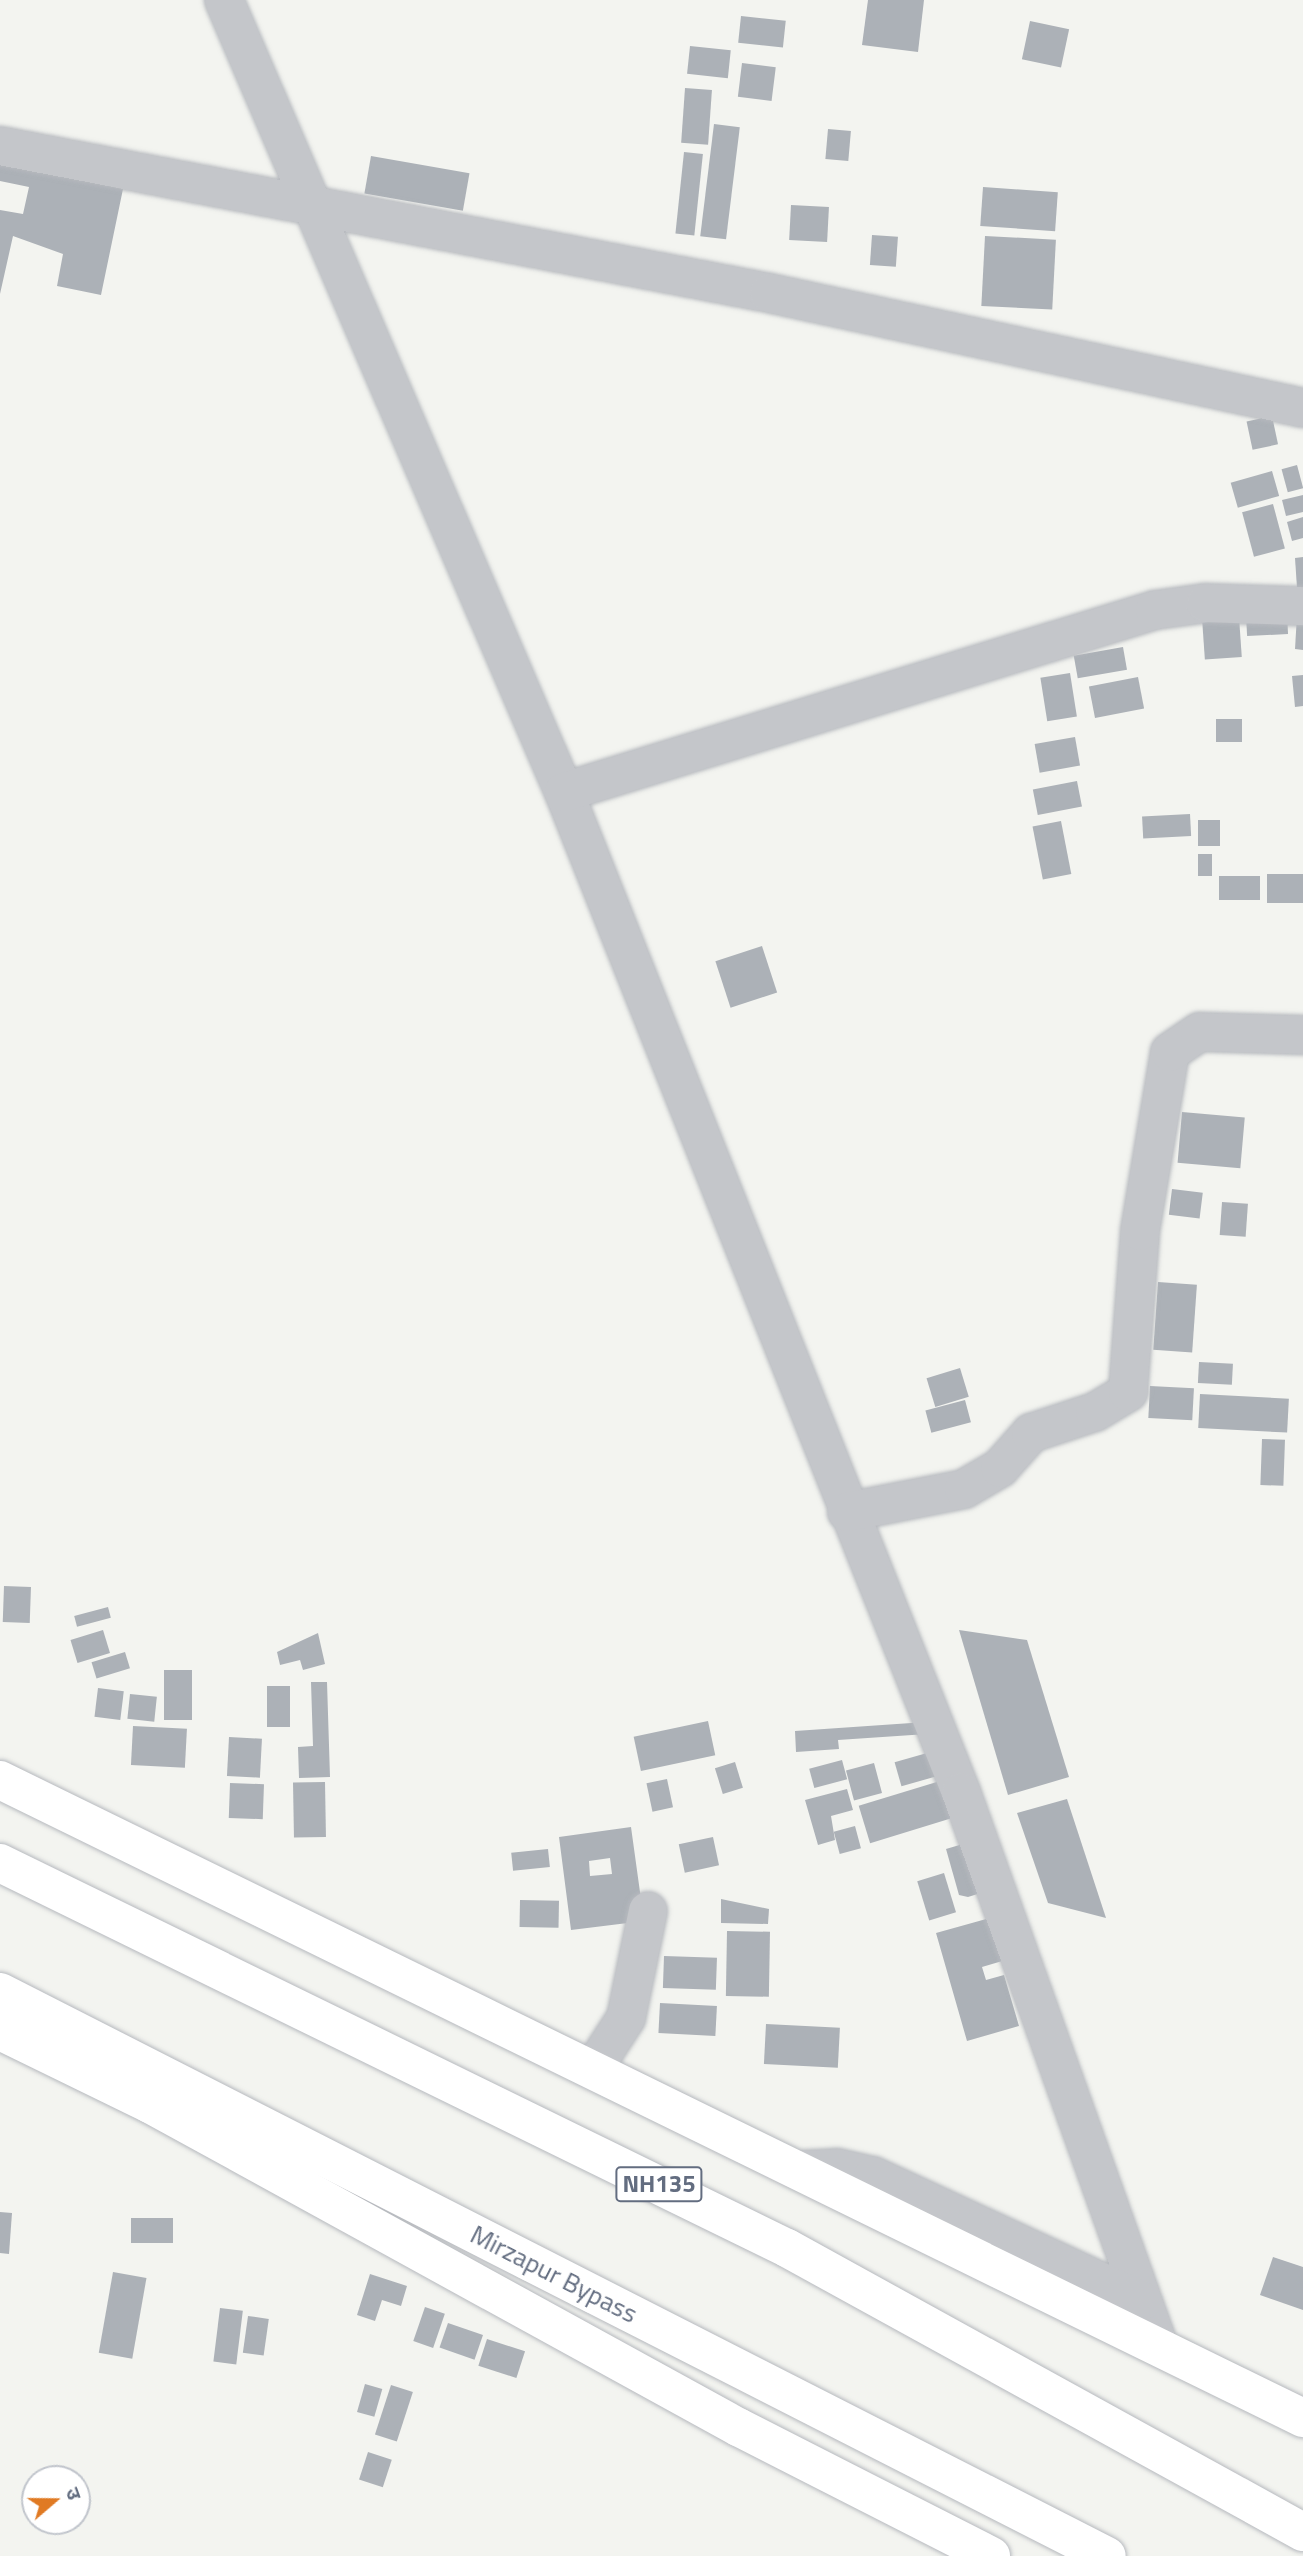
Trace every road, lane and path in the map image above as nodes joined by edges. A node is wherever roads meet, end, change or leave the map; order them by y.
1 (223, 0) edge
2 (0, 146) edge
3 (313, 202) junction
4 (1303, 408) edge
5 (1303, 606) edge
6 (564, 792) junction
7 (1303, 1035) edge
8 (847, 1512) junction
9 (0, 1780) edge
10 (0, 1863) edge
11 (648, 1911) dead end
12 (0, 1992) edge
13 (0, 2031) edge
14 (593, 2069) junction
15 (802, 2170) junction
16 (1142, 2301) junction
17 (1158, 2343) junction
18 (1303, 2418) edge
19 (1303, 2532) edge
20 (991, 2556) edge
21 (1107, 2556) edge

1 - 3 street
2 - 3 street
3 - 4 street
3 - 6 street
5 - 6 street
6 - 8 street
7 - 8 street
8 - 16 street
9 - 14 main road
10 - 19 main road, NH135
11 - 14 street
12 - 21 main road, Mirzapur Bypass
13 - 20 main road
14 - 15 main road
15 - 16 street
15 - 17 main road
16 - 17 street
17 - 18 main road

